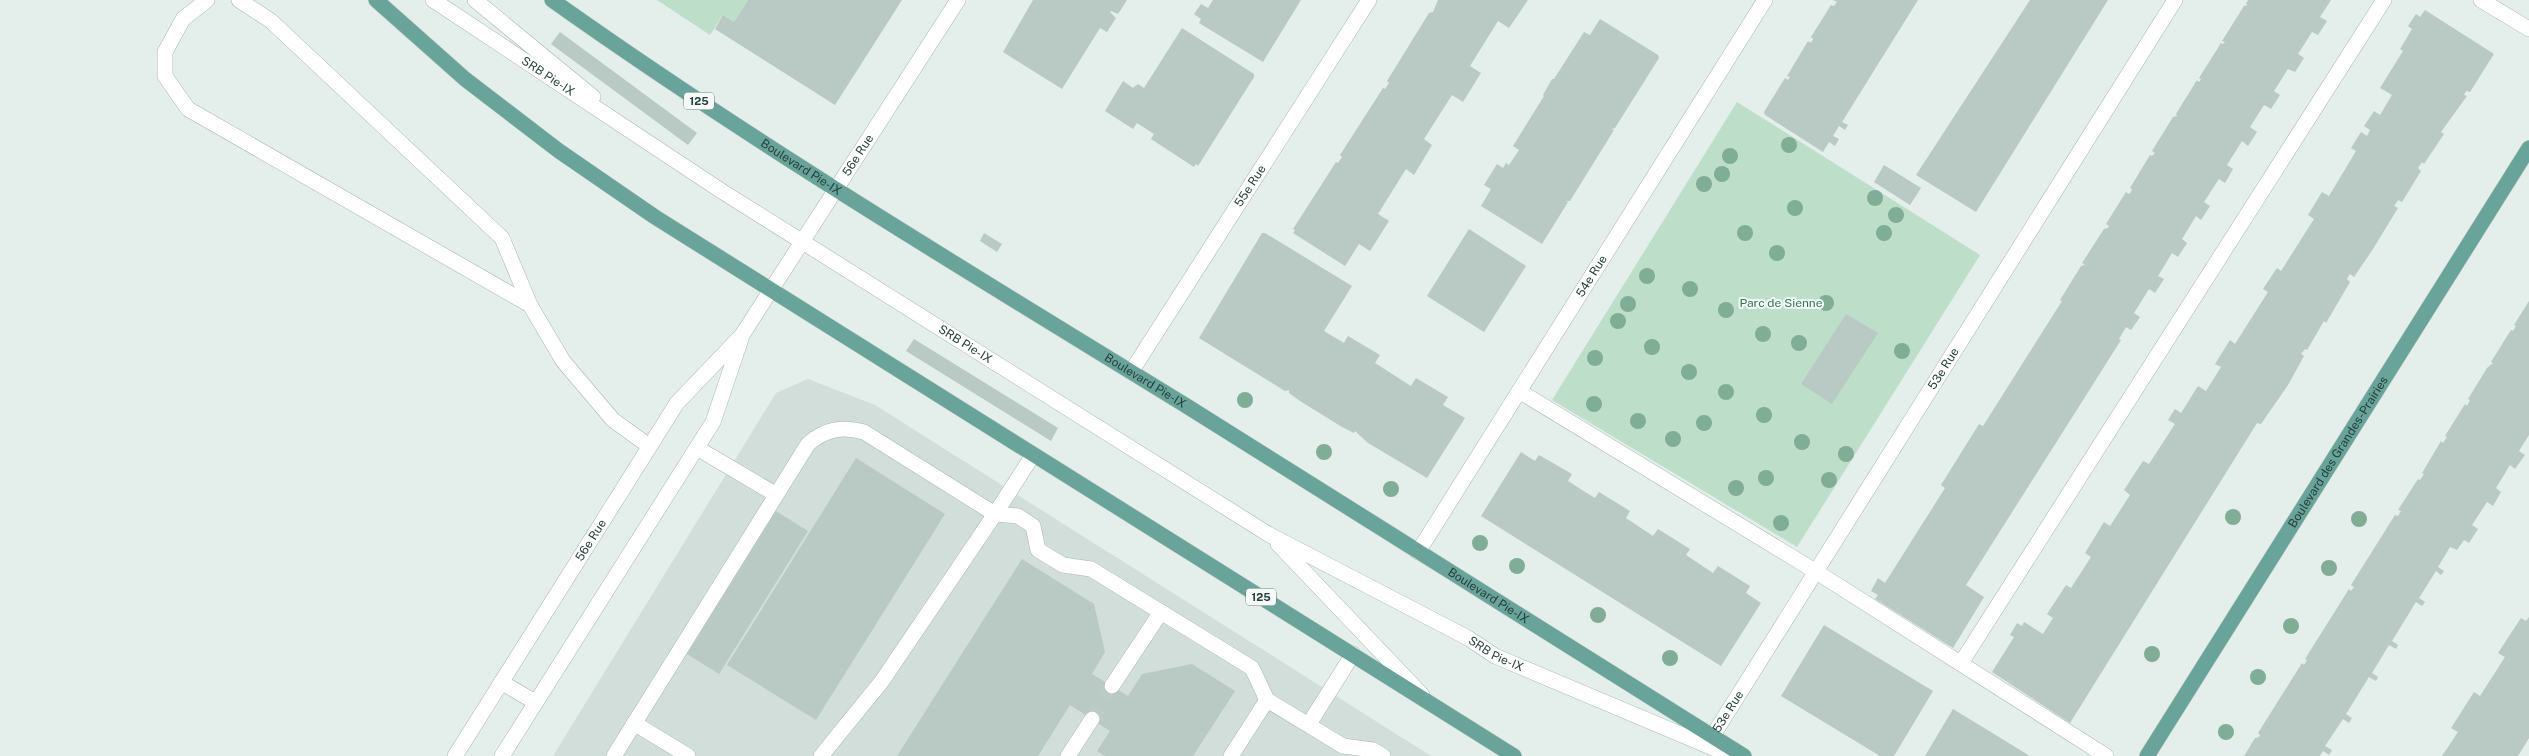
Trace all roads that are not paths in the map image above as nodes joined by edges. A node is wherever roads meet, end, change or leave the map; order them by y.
1 (207, 0) edge
2 (239, 0) edge
3 (376, 0) edge
4 (433, 0) edge
5 (475, 0) edge
6 (958, 0) edge
7 (1369, 0) edge
8 (1765, 0) edge
9 (2175, 0) edge
10 (2384, 0) edge
11 (2481, 0) edge
12 (560, 3) edge
13 (2529, 29) edge
14 (2529, 148) edge
15 (662, 153) junction
16 (837, 190) junction
17 (802, 242) junction
18 (771, 290) junction
19 (530, 305) junction
20 (742, 335) junction
21 (1131, 372) junction
22 (1519, 391) junction
23 (649, 446) junction
24 (697, 448) junction
25 (1033, 455) junction
26 (775, 494) junction
27 (995, 514) junction
28 (1268, 534) junction
29 (1418, 552) junction
30 (1816, 571) junction
31 (1161, 612) junction
32 (1353, 654) junction
33 (1961, 663) junction
34 (501, 682) junction
35 (1112, 686) tunnel mouth
36 (1267, 700) junction
37 (535, 702) junction
38 (1428, 702) junction
39 (1092, 720) tunnel mouth
40 (634, 723) junction
41 (1309, 724) junction
42 (1712, 737) junction
43 (1340, 751) edge
44 (455, 756) edge
45 (502, 756) edge
46 (614, 756) edge
47 (688, 756) edge
48 (821, 756) edge
49 (1068, 756) edge
50 (1231, 756) edge
51 (1383, 756) edge
52 (1514, 756) edge
53 (1732, 756) edge
54 (1744, 756) edge
55 (2106, 756) edge
56 (2147, 756) edge

1 - 19 street
2 - 19 street
3 - 18 main road, 125
4 - 15 street, SRB Pie-IX
5 - 15 street, SRB Pie-IX
6 - 16 street, 56e Rue
7 - 21 street, 55e Rue
8 - 22 street, 54e Rue
9 - 30 street, 53e Rue
10 - 33 street
11 - 13 street
12 - 16 main road, Boulevard Pie-IX / 125
14 - 56 main road, Boulevard des Grandes-Prairies
15 - 17 street, SRB Pie-IX
16 - 17 street, 56e Rue
16 - 21 main road, Boulevard Pie-IX / 125
17 - 18 street, 56e Rue
17 - 28 street, SRB Pie-IX
18 - 20 street, 56e Rue
18 - 25 main road, 125
19 - 23 street
20 - 23 street, 56e Rue
20 - 24 street, 56e Rue
21 - 29 main road, Boulevard Pie-IX / 125
22 - 29 street, 54e Rue
22 - 30 street
23 - 34 street, 56e Rue
24 - 26 street
24 - 37 street, 56e Rue
25 - 27 street
25 - 32 main road, 125
26 - 27 street
26 - 40 street
27 - 31 street
27 - 48 street
28 - 38 street, SRB Pie-IX
28 - 53 street, SRB Pie-IX
29 - 42 main road, Boulevard Pie-IX / 125
30 - 33 street
30 - 42 street, 53e Rue
31 - 35 street
31 - 36 street
32 - 38 main road, 125
32 - 41 street
33 - 55 street
34 - 37 street
34 - 44 street, 56e Rue
36 - 41 street
36 - 50 street
37 - 45 street, 56e Rue
38 - 52 main road, 125
39 - 49 street
40 - 46 street
40 - 47 street
41 - 43 street
42 - 54 main road, Boulevard Pie-IX / 125
43 - 51 street

